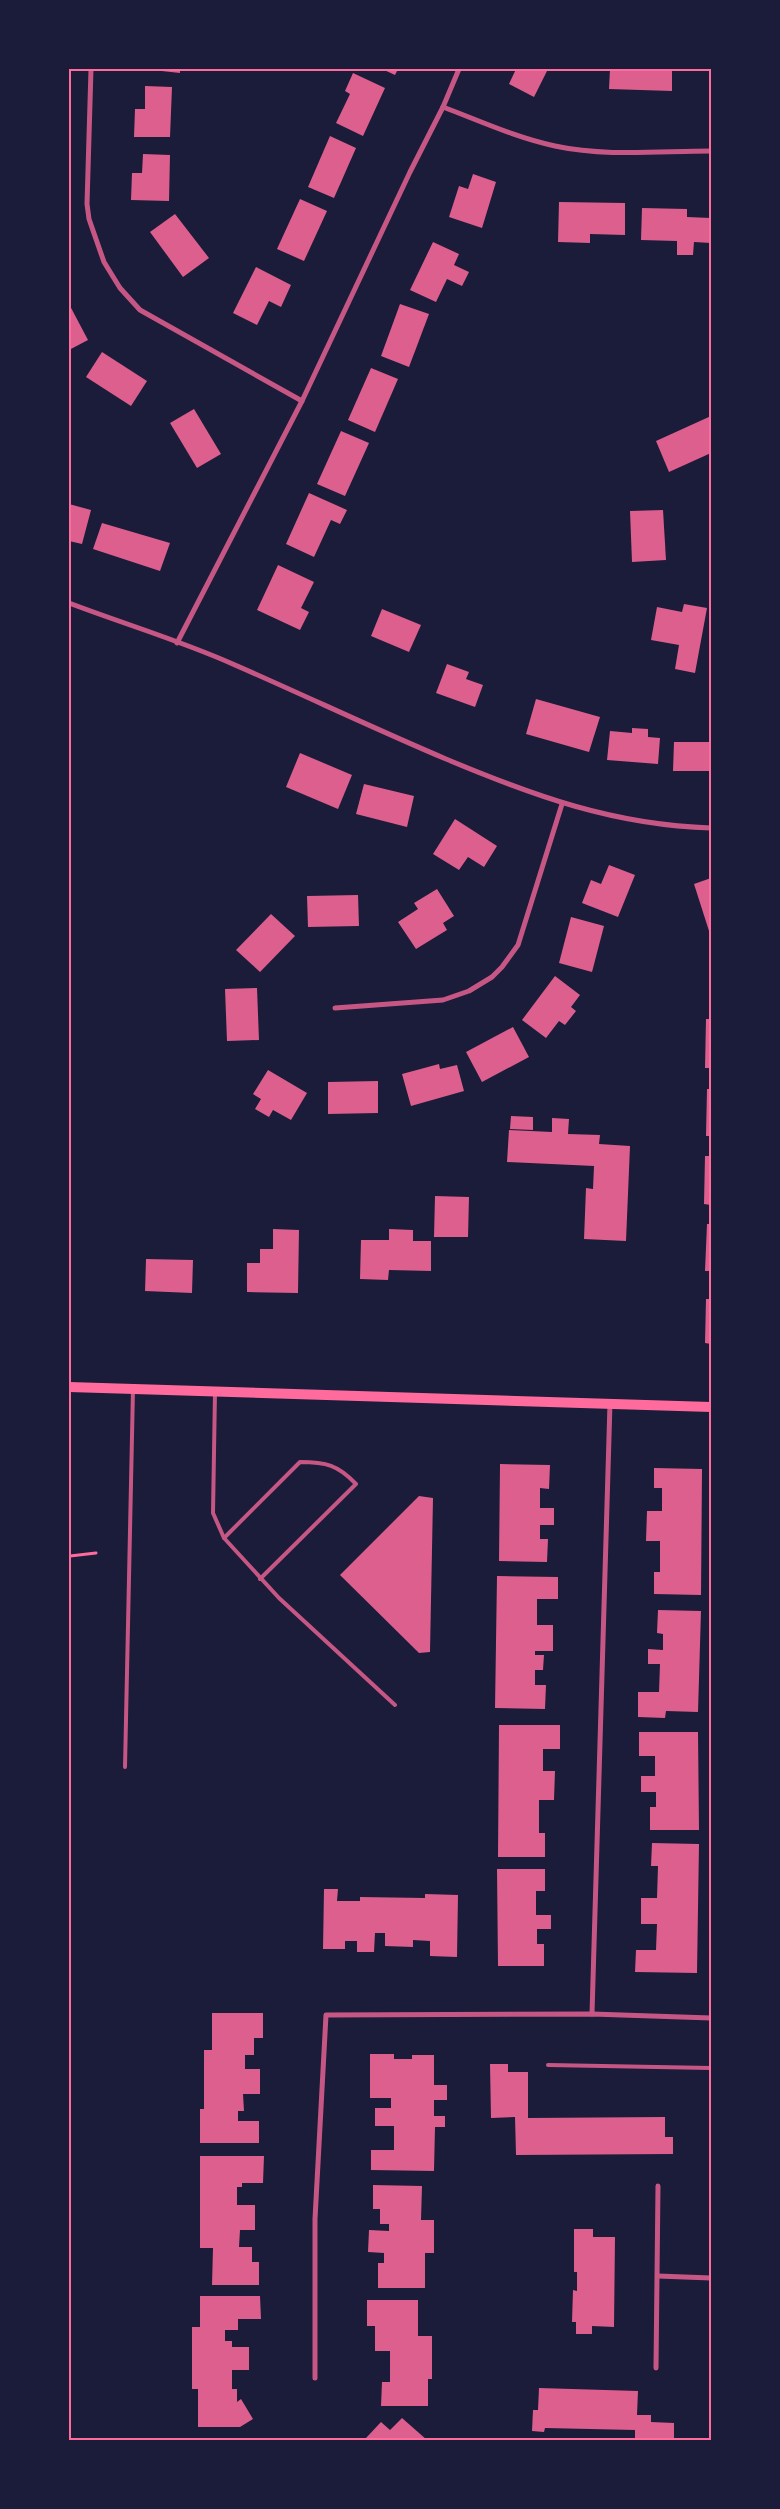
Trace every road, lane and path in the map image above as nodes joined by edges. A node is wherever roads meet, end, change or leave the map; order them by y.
1 (91, 69) edge
2 (459, 69) edge
3 (443, 107) junction
4 (711, 151) edge
5 (302, 401) junction
6 (69, 603) edge
7 (177, 644) junction
8 (562, 804) junction
9 (711, 828) edge
10 (335, 1008) dead end
11 (69, 1387) edge
12 (133, 1389) junction
13 (215, 1392) junction
14 (610, 1403) junction
15 (711, 1407) edge
16 (224, 1538) junction
17 (96, 1553) dead end
18 (70, 1556) dead end
19 (260, 1579) junction
20 (395, 1705) dead end
21 (125, 1767) dead end
22 (592, 2014) junction
23 (711, 2018) edge
24 (548, 2066) dead end
25 (711, 2068) edge
26 (658, 2186) dead end
27 (658, 2276) junction
28 (711, 2278) edge
29 (656, 2368) dead end
30 (314, 2378) dead end

1 - 5 street
2 - 3 street
3 - 4 street
3 - 5 street
5 - 7 street
6 - 7 street
7 - 8 street
8 - 9 street
8 - 10 street
11 - 12 main road
12 - 13 main road
12 - 21 lane
13 - 14 main road
13 - 16 lane
14 - 15 main road
14 - 22 street
16 - 19 lane
16 - 19 lane
17 - 18 path
19 - 20 lane
22 - 23 street
22 - 30 street
24 - 25 lane
26 - 27 street
27 - 28 street
27 - 29 street

